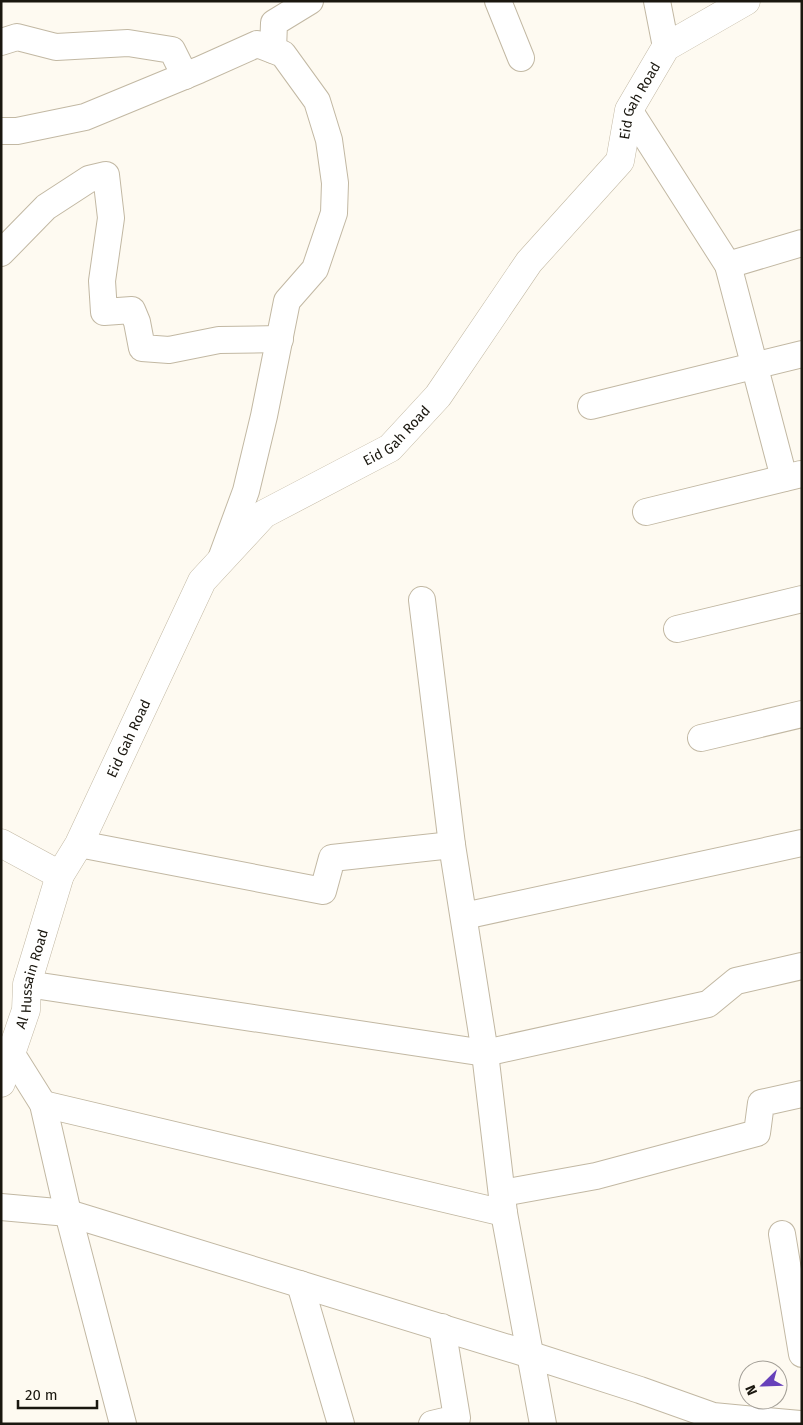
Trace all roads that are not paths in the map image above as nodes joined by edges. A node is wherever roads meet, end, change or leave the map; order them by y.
1 (310, 1) edge
2 (498, 1) edge
3 (657, 1) edge
4 (746, 1) edge
5 (1, 42) edge
6 (666, 47) junction
7 (272, 50) junction
8 (520, 58) dead end
9 (185, 76) junction
10 (629, 110) junction
11 (1, 131) edge
12 (802, 242) edge
13 (1, 253) edge
14 (728, 265) junction
15 (280, 339) junction
16 (802, 354) edge
17 (756, 365) junction
18 (591, 406) dead end
19 (793, 476) edge
20 (646, 512) dead end
21 (221, 559) junction
22 (802, 599) edge
23 (422, 600) dead end
24 (677, 629) dead end
25 (802, 714) edge
26 (701, 738) dead end
27 (1, 843) edge
28 (802, 843) edge
29 (79, 844) junction
30 (452, 845) junction
31 (60, 875) junction
32 (464, 916) junction
33 (802, 966) edge
34 (27, 984) junction
35 (11, 1053) junction
36 (485, 1053) junction
37 (1, 1083) edge
38 (802, 1094) edge
39 (43, 1104) junction
40 (503, 1203) junction
41 (1, 1207) edge
42 (68, 1213) junction
43 (782, 1234) dead end
44 (300, 1284) junction
45 (442, 1327) junction
46 (802, 1354) edge
47 (531, 1355) junction
48 (122, 1424) edge
49 (341, 1424) edge
50 (432, 1424) edge
51 (543, 1424) edge
52 (800, 1424) edge

1 - 7 street
2 - 8 street
3 - 6 street
4 - 6 street, Eid Gah Road
5 - 9 street
6 - 10 street, Eid Gah Road
7 - 9 street
7 - 15 street
9 - 11 street
10 - 14 street
10 - 21 street, Eid Gah Road
12 - 14 street
13 - 15 street
14 - 17 street
15 - 21 street
16 - 17 street
17 - 18 street
17 - 19 street
19 - 20 street
21 - 29 street, Eid Gah Road
22 - 24 street
23 - 30 street
25 - 26 street
27 - 31 street
28 - 32 street
29 - 30 street
29 - 31 street, Eid Gah Road
30 - 32 street
31 - 34 street, Al Hussain Road
32 - 36 street
33 - 36 street
34 - 35 street, Al Hussain Road
34 - 36 street
35 - 37 street, Al Hussain Road
35 - 39 street
36 - 40 street
38 - 40 street
39 - 40 street
39 - 42 street
40 - 47 street
41 - 42 street
42 - 44 street
42 - 48 street
43 - 46 street
44 - 45 street
44 - 49 street
45 - 47 street
45 - 50 street
47 - 51 street
47 - 52 street

